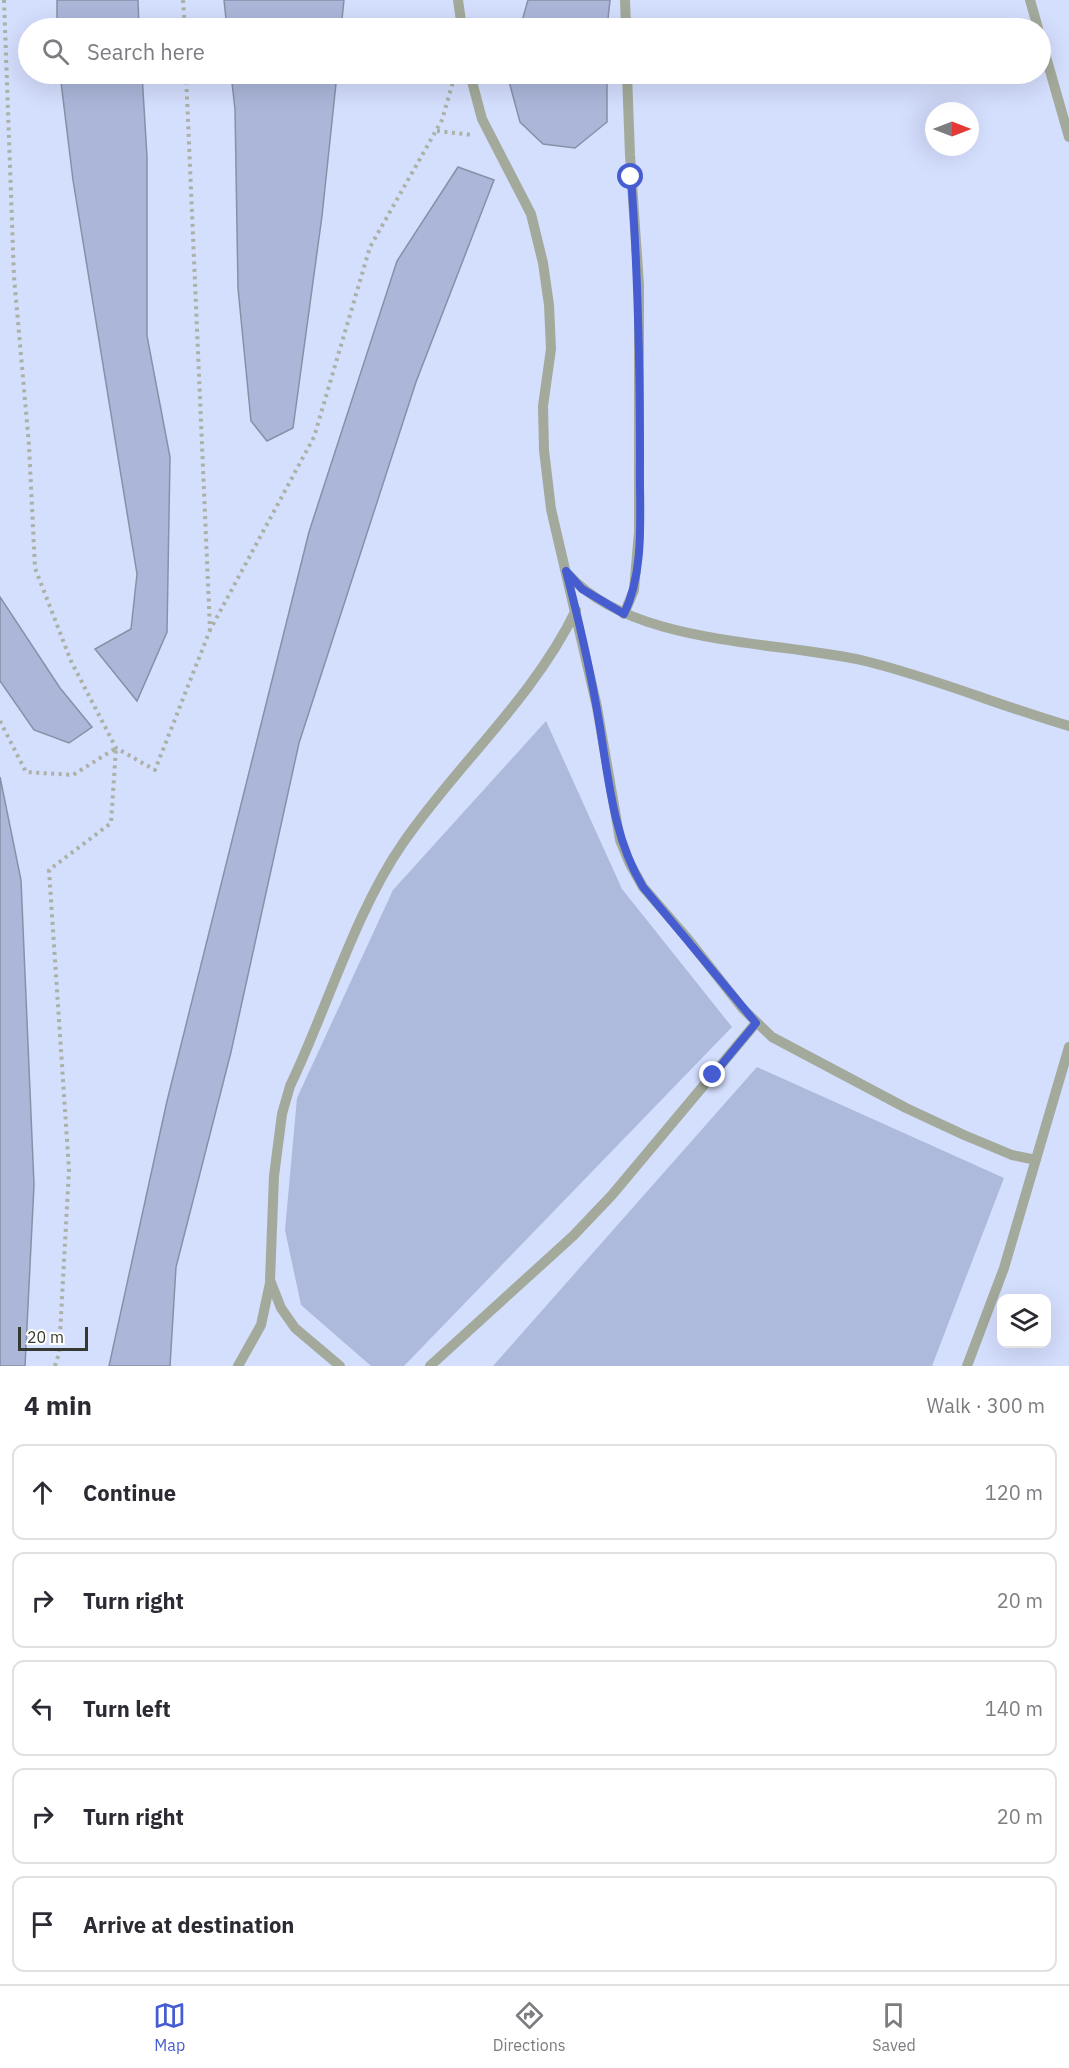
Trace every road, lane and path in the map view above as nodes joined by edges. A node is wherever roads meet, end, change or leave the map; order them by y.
1 (4, 0) edge
2 (183, 0) edge
3 (458, 0) edge
4 (625, 0) edge
5 (1030, 0) edge
6 (184, 18) edge
7 (461, 18) edge
8 (626, 18) edge
9 (1035, 18) edge
10 (1051, 72) edge
11 (186, 84) edge
12 (452, 84) edge
13 (473, 84) edge
14 (627, 84) edge
15 (436, 130) junction
16 (492, 136) junction
17 (1069, 137) edge
18 (566, 571) junction
19 (576, 610) junction
20 (624, 614) junction
21 (210, 630) junction
22 (0, 721) edge
23 (1069, 726) edge
24 (116, 748) junction
25 (756, 1023) junction
26 (1069, 1047) edge
27 (1036, 1160) junction
28 (270, 1280) junction
29 (55, 1366) edge
30 (237, 1366) edge
31 (340, 1366) edge
32 (430, 1366) edge
33 (967, 1366) edge

1 - 24 path
2 - 6 path
3 - 7 lane
4 - 8 lane
5 - 9 lane
10 - 17 lane
11 - 21 path
12 - 15 path
13 - 16 lane
14 - 20 lane
15 - 16 path
15 - 21 path
16 - 18 lane
18 - 19 lane
18 - 20 lane
19 - 25 lane
19 - 28 lane
20 - 23 lane
21 - 24 path
22 - 24 path
24 - 29 path
25 - 27 lane
25 - 32 lane
26 - 27 lane
27 - 33 lane
28 - 30 lane
28 - 31 lane

